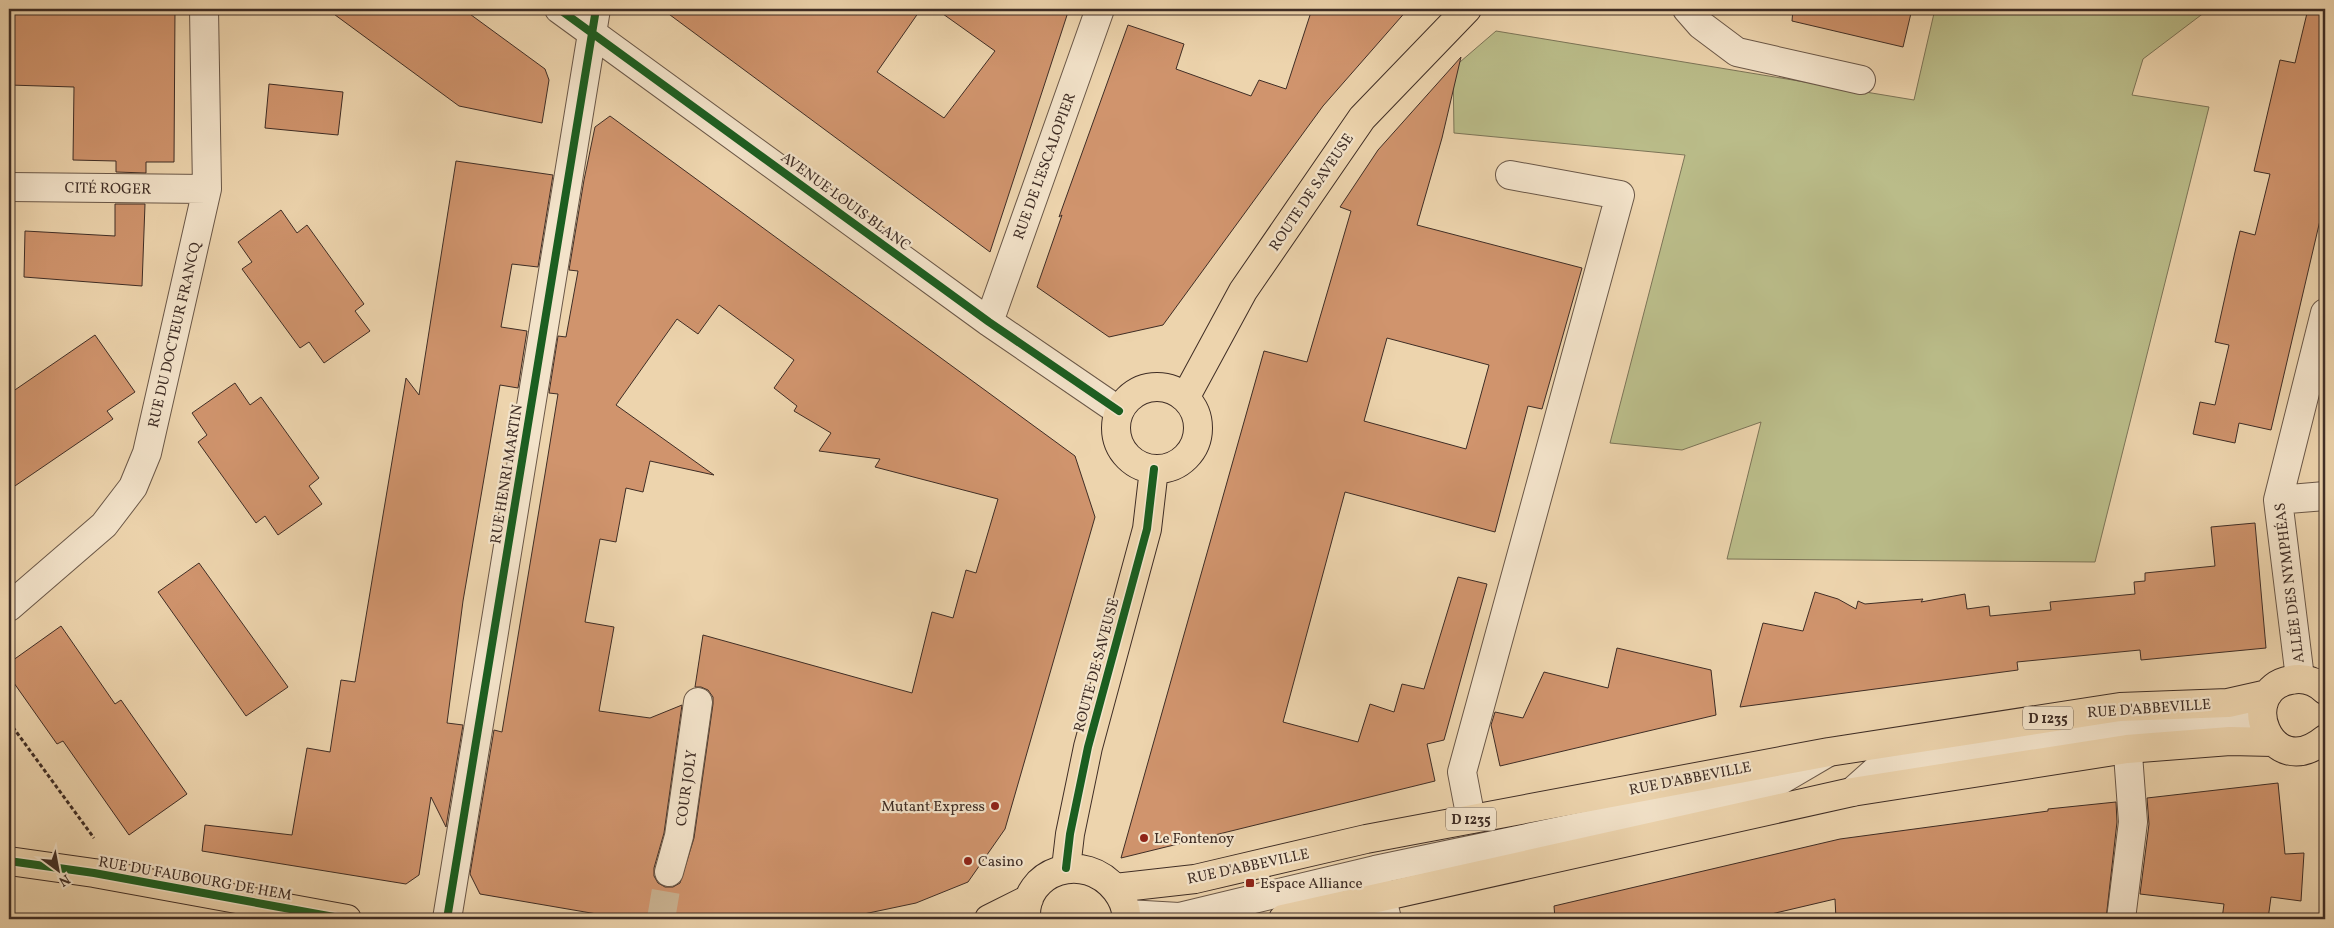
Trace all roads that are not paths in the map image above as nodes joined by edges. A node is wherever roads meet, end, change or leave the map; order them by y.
1 (204, 9) edge
2 (559, 9) edge
3 (1100, 9) edge
4 (1467, 9) edge
5 (1687, 9) edge
6 (594, 21) edge
7 (1861, 80) dead end
8 (1510, 175) dead end
9 (9, 187) edge
10 (207, 188) junction
11 (2325, 313) edge
12 (989, 322) junction
13 (1185, 398) junction
14 (1120, 411) junction
15 (1154, 469) junction
16 (2325, 496) edge
17 (2278, 500) junction
18 (9, 607) edge
19 (2318, 685) edge
20 (698, 702) dead end
21 (2267, 718) junction
22 (2125, 730) junction
23 (2325, 739) edge
24 (1829, 752) junction
25 (1472, 819) junction
26 (1366, 839) junction
27 (9, 861) edge
28 (1066, 868) junction
29 (1375, 870) junction
30 (669, 872) tunnel mouth
31 (1115, 888) junction
32 (1384, 908) edge
33 (1028, 909) edge
34 (1126, 917) edge
35 (346, 919) edge
36 (447, 919) edge
37 (990, 919) edge
38 (1283, 919) edge
39 (2121, 919) edge

1 - 10 street, RUE DU DOCTEUR FRANCQ
2 - 6 street, AVENUE LOUIS BLANC
3 - 12 street, RUE DE L'ESCALOPIER
4 - 13 main road, ROUTE DE SAVEUSE
5 - 7 street
6 - 12 street, AVENUE LOUIS BLANC
6 - 36 street, RUE HENRI MARTIN
8 - 25 street
9 - 10 street, CITÉ ROGER
10 - 18 street, RUE DU DOCTEUR FRANCQ
11 - 17 street, ALLÉE DES NYMPHÉAS
12 - 14 street, AVENUE LOUIS BLANC
13 - 14 main road
13 - 15 main road
14 - 15 main road
15 - 28 main road, ROUTE DE SAVEUSE
16 - 17 street
17 - 19 street, ALLÉE DES NYMPHÉAS
19 - 21 main road
20 - 30 street, COUR JOLY
21 - 22 main road, RUE D'ABBEVILLE / D 1235
21 - 22 main road, RUE D'ABBEVILLE / D 1235
21 - 23 main road
22 - 24 main road, RUE D'ABBEVILLE / D 1235
22 - 32 main road, RUE D'ABBEVILLE / D 1235
22 - 39 street
24 - 25 main road, RUE D'ABBEVILLE / D 1235
24 - 29 street
25 - 26 main road, RUE D'ABBEVILLE / D 1235
26 - 29 street
26 - 31 main road, RUE D'ABBEVILLE / D 1235
27 - 35 main road, RUE DU FAUBOURG DE HEM
28 - 31 main road
28 - 33 main road
29 - 32 street
29 - 34 street
31 - 34 main road
32 - 38 main road, RUE D'ABBEVILLE / D 1235
33 - 37 main road

